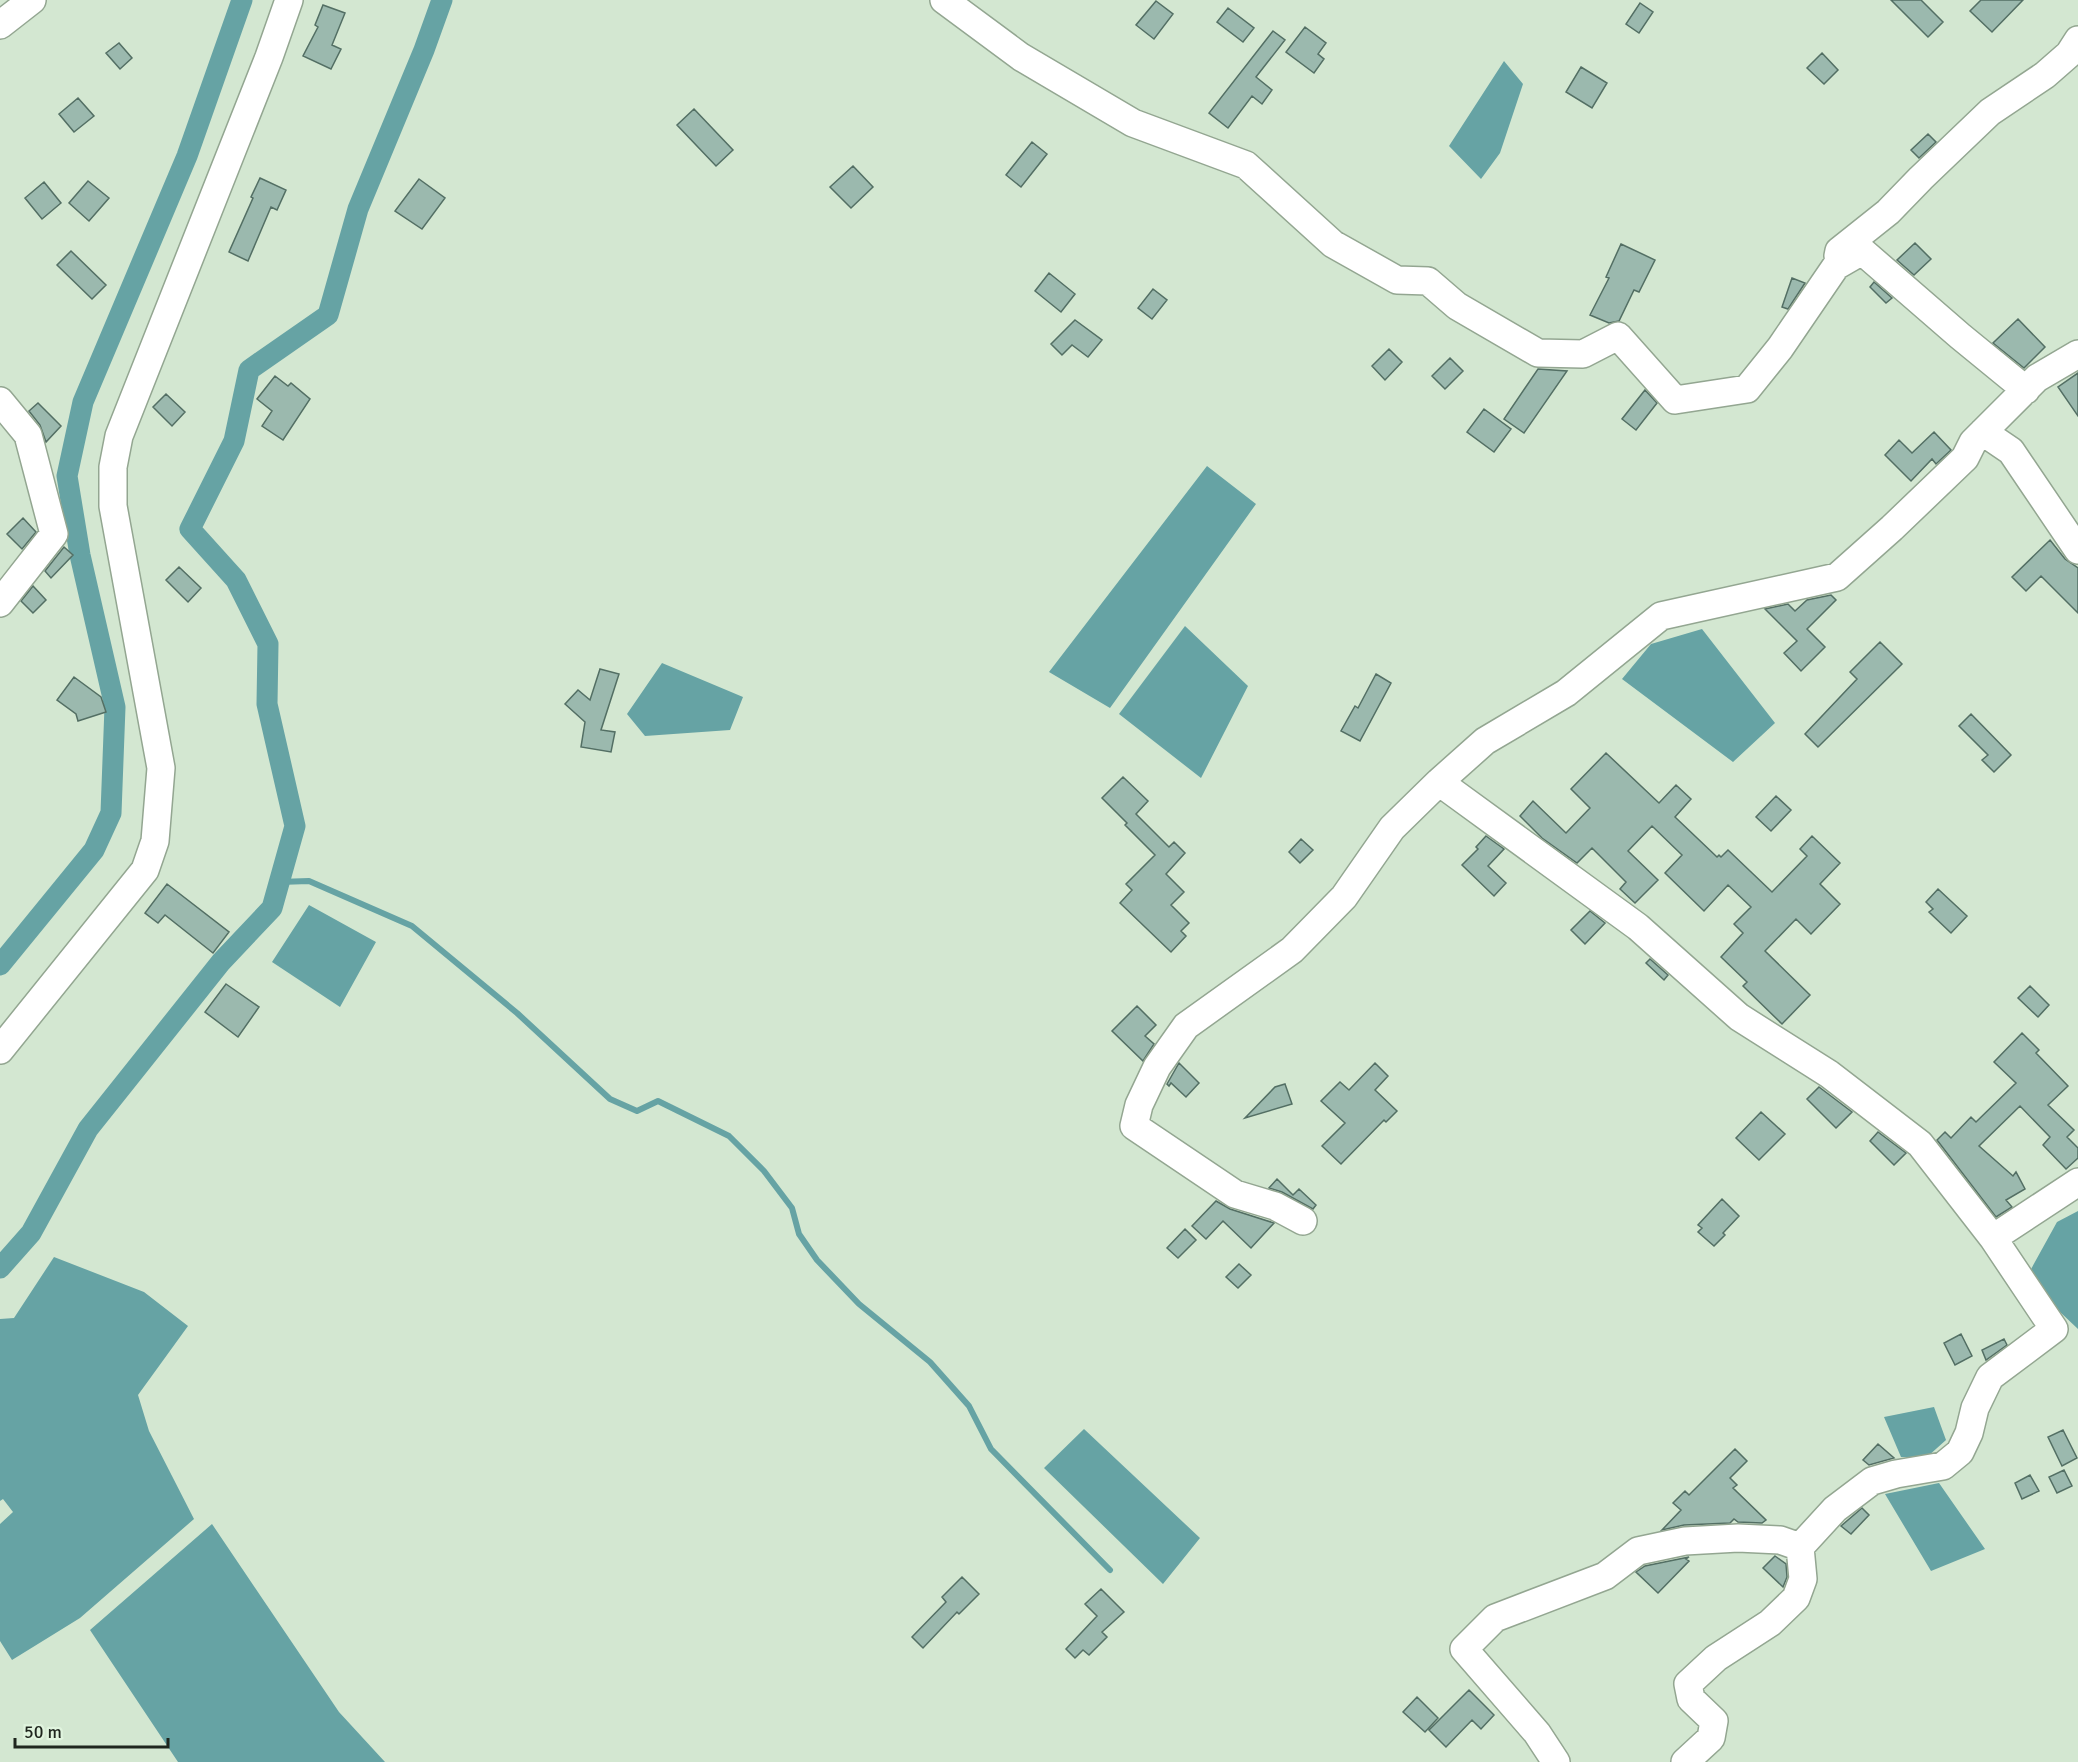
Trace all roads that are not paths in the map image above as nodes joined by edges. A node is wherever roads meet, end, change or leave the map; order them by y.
1 (32, 0) edge
2 (289, 0) edge
3 (944, 0) edge
4 (0, 25) edge
5 (2078, 40) edge
6 (1836, 266) junction
7 (2078, 354) edge
8 (2026, 390) junction
9 (0, 401) edge
10 (1983, 432) junction
11 (2078, 550) edge
12 (0, 603) edge
13 (1439, 782) junction
14 (0, 1050) edge
15 (2078, 1182) edge
16 (1303, 1221) dead end
17 (1993, 1238) junction
18 (1800, 1547) junction
19 (1556, 1762) edge
20 (1685, 1762) edge

1 - 4 street
2 - 14 street
3 - 6 street
5 - 6 street
6 - 8 street
7 - 8 street
8 - 10 street
9 - 12 street
10 - 11 street
10 - 13 street
13 - 16 street
13 - 17 street
15 - 17 street
17 - 18 street
18 - 19 street
18 - 20 street

